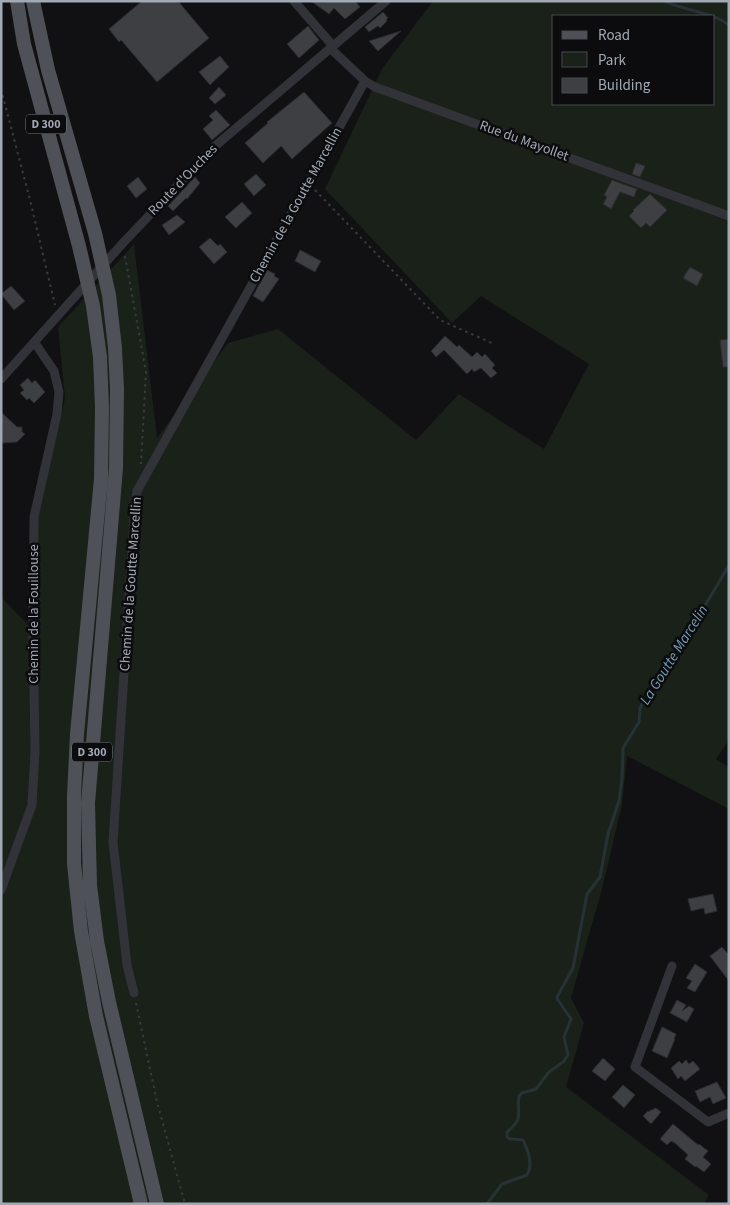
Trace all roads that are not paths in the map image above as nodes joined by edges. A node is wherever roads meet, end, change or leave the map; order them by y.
1 (17, 1) edge
2 (33, 1) edge
3 (294, 1) edge
4 (386, 1) edge
5 (332, 47) junction
6 (365, 81) junction
7 (729, 216) edge
8 (35, 343) junction
9 (1, 379) edge
10 (1, 890) edge
11 (672, 966) dead end
12 (134, 993) road end
13 (729, 1113) edge
14 (141, 1204) edge
15 (158, 1204) edge

1 - 14 main road, D 300
2 - 15 main road, D 300
3 - 5 street, Rue du Mayollet
4 - 5 street, Route d'Ouches
5 - 6 street, Rue du Mayollet
5 - 8 street, Route d'Ouches
6 - 7 street, Rue du Mayollet
6 - 12 street, Chemin de la Goutte Marcellin
8 - 9 street, Route d'Ouches
8 - 10 street, Chemin de la Fouillouse
11 - 13 street

